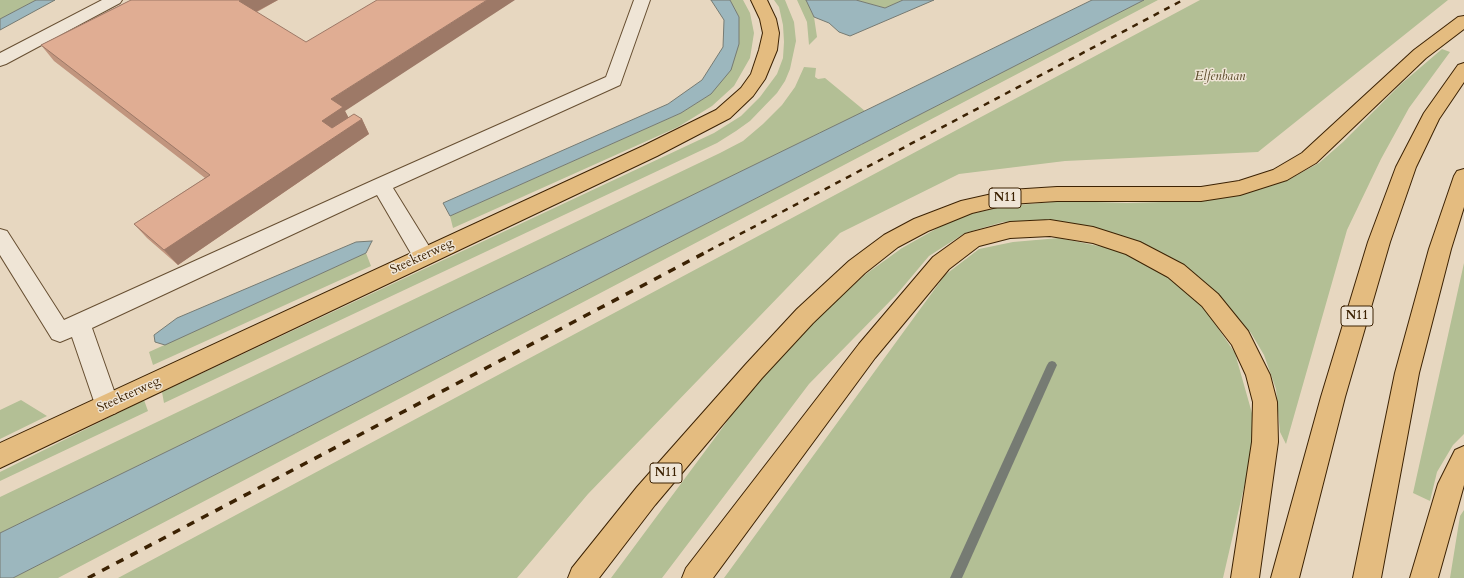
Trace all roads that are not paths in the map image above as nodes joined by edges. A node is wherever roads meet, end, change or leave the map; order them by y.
1 (114, 0) edge
2 (642, 0) edge
3 (759, 0) edge
4 (1464, 21) edge
5 (0, 60) edge
6 (1464, 69) edge
7 (1464, 176) edge
8 (381, 185) junction
9 (0, 237) edge
10 (424, 256) junction
11 (79, 324) junction
12 (108, 406) junction
13 (0, 456) edge
14 (1464, 458) edge
15 (582, 578) edge
16 (696, 578) edge
17 (1245, 578) edge
18 (1285, 578) edge
19 (1367, 578) edge
20 (1424, 578) edge

1 - 5 lane
2 - 8 lane
3 - 10 main road, Steekterweg
4 - 15 main road, N11
6 - 18 main road, N11
7 - 19 main road
8 - 10 lane
8 - 11 lane
9 - 11 lane
10 - 12 main road, Steekterweg
11 - 12 lane
12 - 13 main road, Steekterweg
14 - 20 main road
16 - 17 main road

